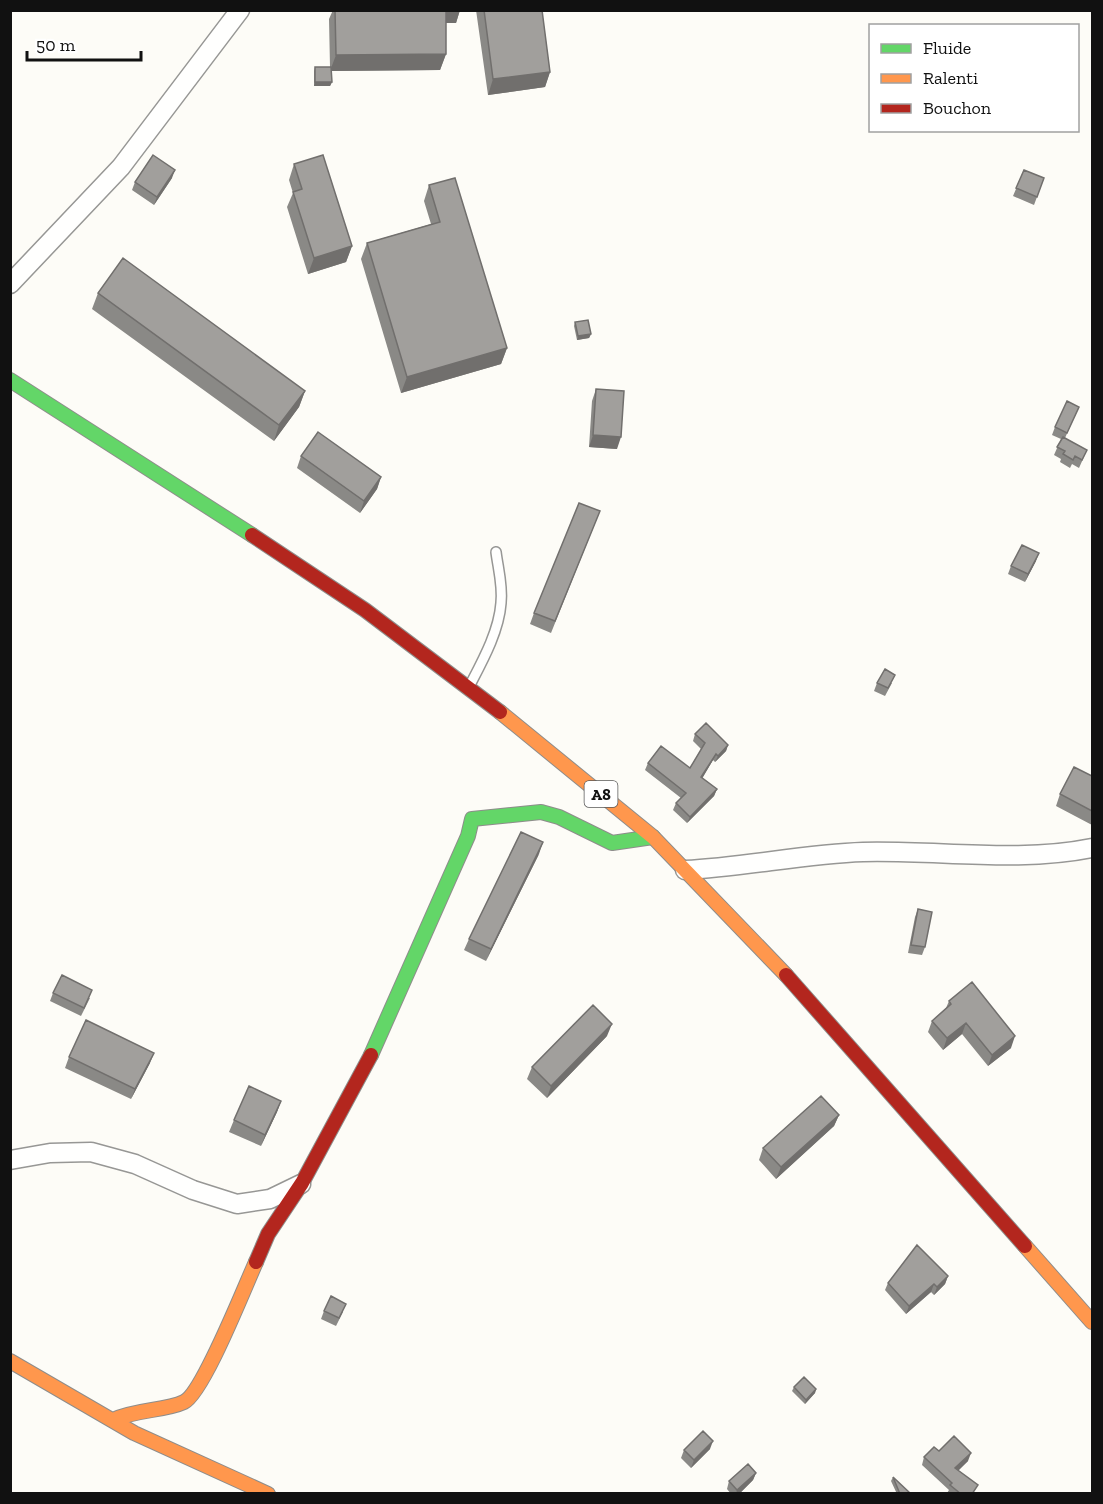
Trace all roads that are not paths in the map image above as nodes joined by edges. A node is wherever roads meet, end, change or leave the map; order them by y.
1 (240, 10) edge
2 (10, 284) edge
3 (10, 380) edge
4 (496, 552) dead end
5 (469, 687) junction
6 (653, 837) junction
7 (1092, 848) edge
8 (685, 870) junction
9 (10, 1160) edge
10 (302, 1183) junction
11 (1092, 1322) edge
12 (10, 1361) edge
13 (113, 1420) junction
14 (268, 1494) edge

1 - 2 street
3 - 5 main road, A8
4 - 5 lane
5 - 6 main road, A8
6 - 8 main road, A8
6 - 10 main road
7 - 8 street
8 - 11 main road, A8
9 - 10 street
10 - 13 main road
12 - 13 main road
13 - 14 main road

